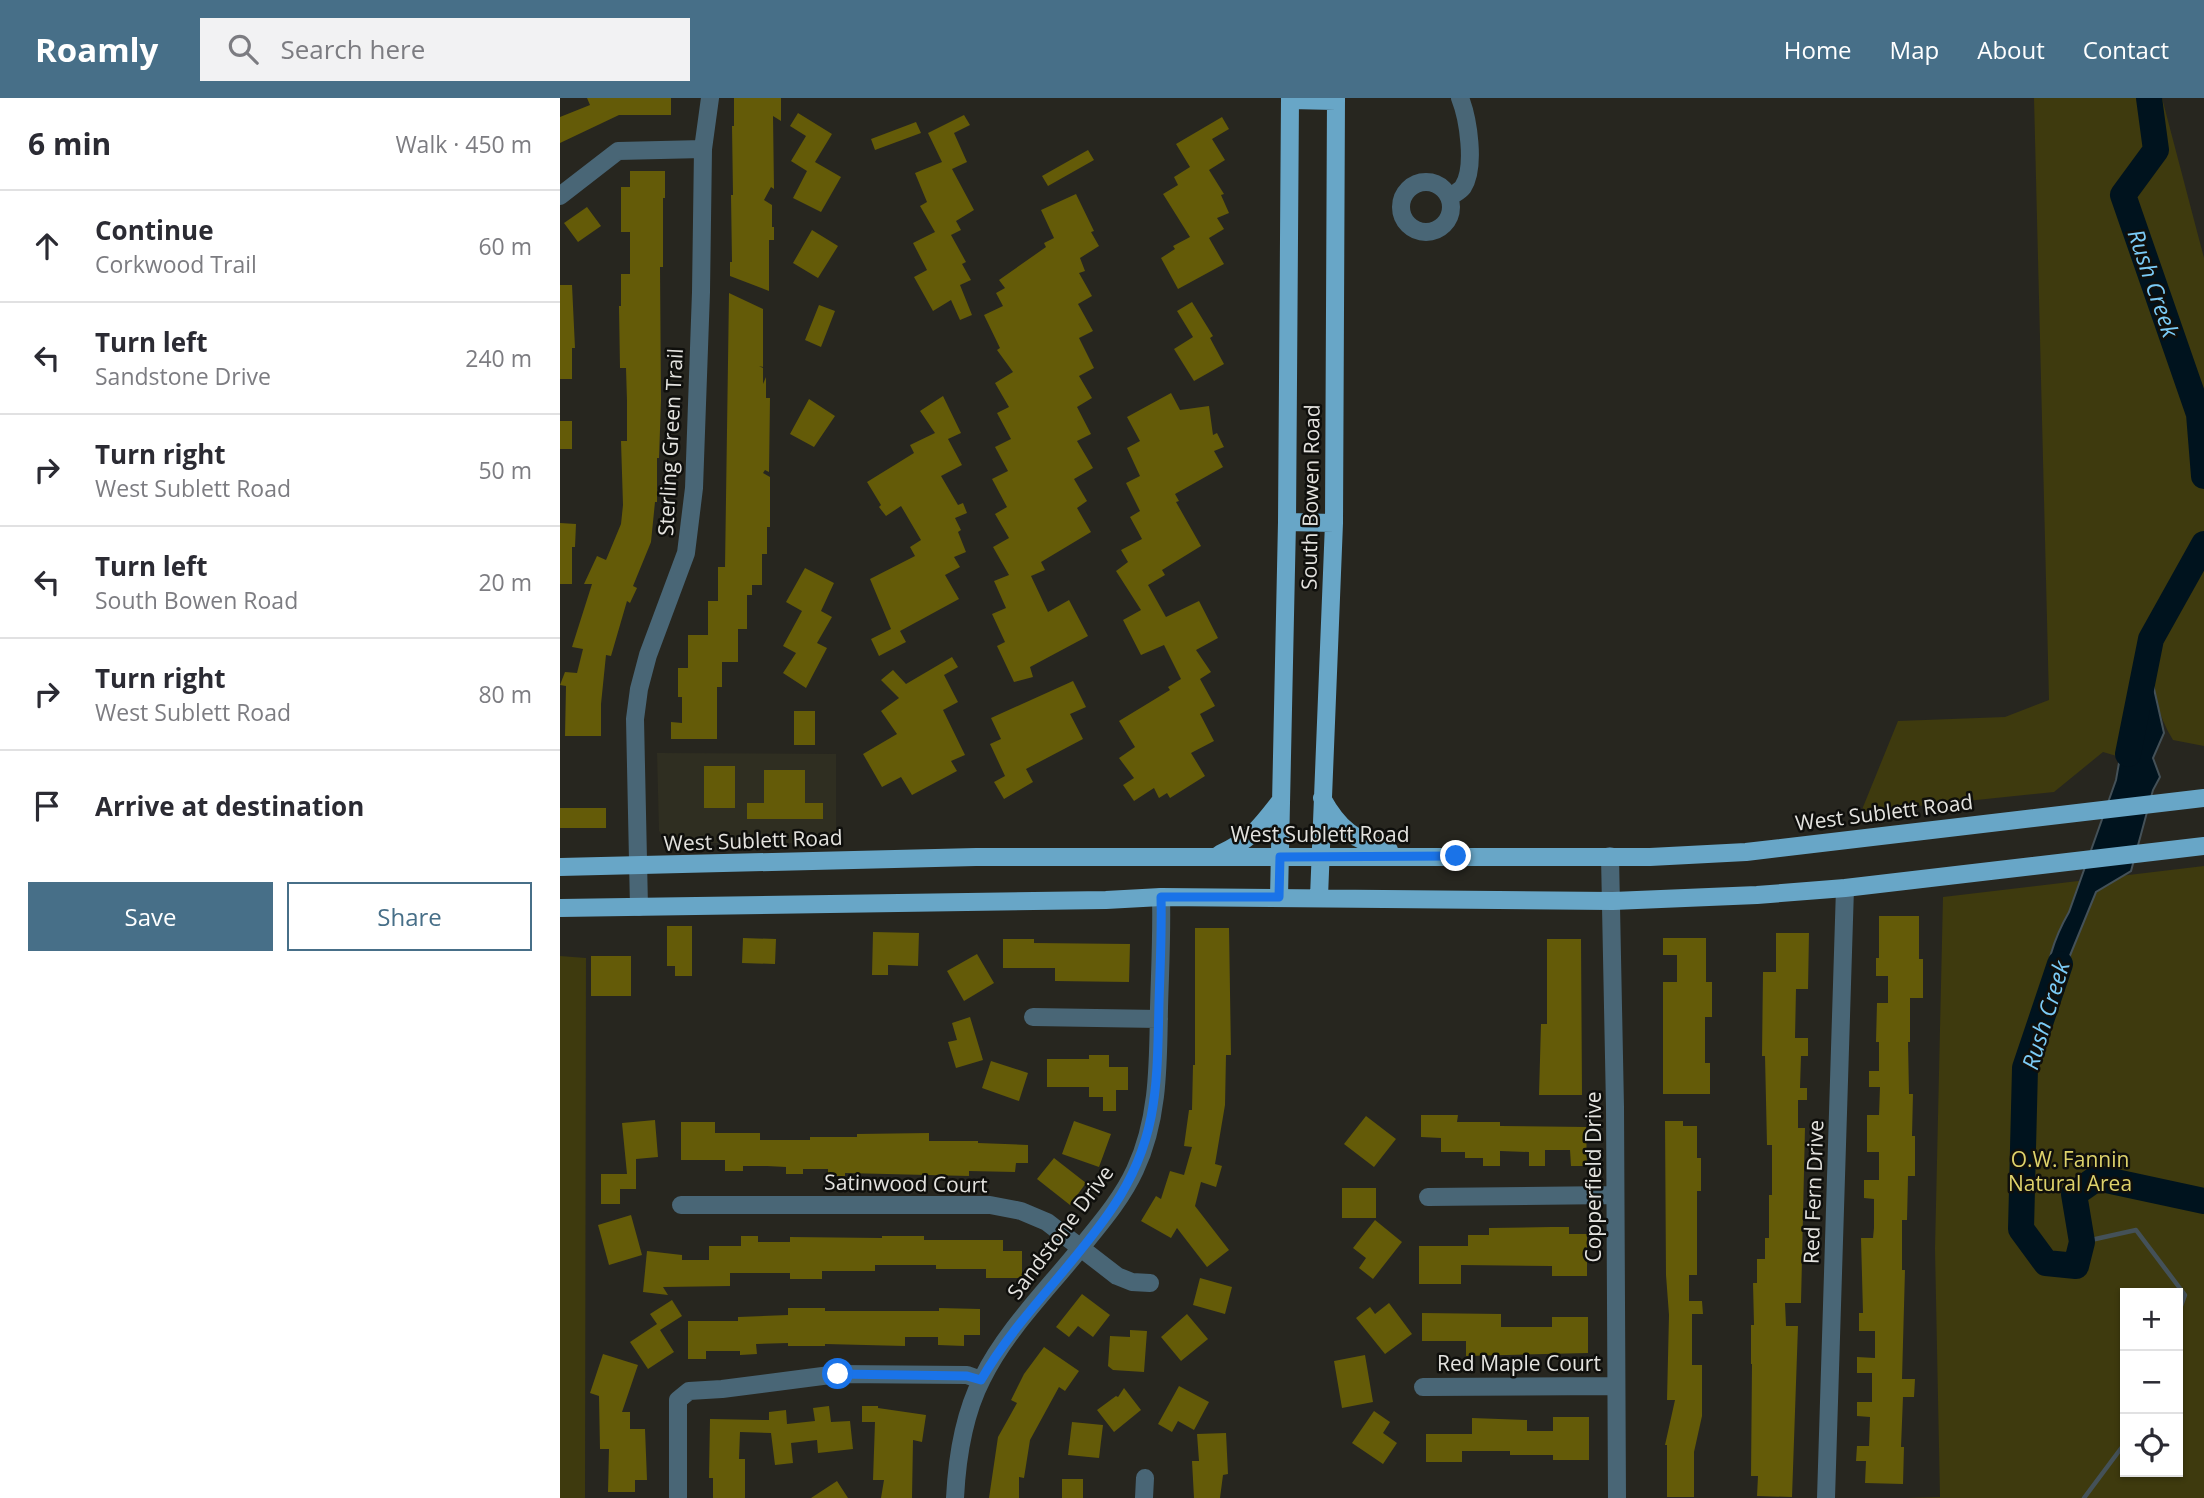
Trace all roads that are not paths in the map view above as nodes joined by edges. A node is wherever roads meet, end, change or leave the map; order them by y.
1 (710, 98) edge
2 (1460, 98) edge
3 (1290, 99) edge
4 (1336, 99) edge
5 (703, 149) junction
6 (560, 195) edge
7 (1450, 198) dead end
8 (1287, 522) junction
9 (1334, 523) junction
10 (1322, 798) junction
11 (2201, 799) edge
12 (1281, 800) junction
13 (2204, 846) edge
14 (1416, 856) junction
15 (1611, 856) junction
16 (1213, 857) junction
17 (1280, 857) junction
18 (1320, 857) junction
19 (639, 866) junction
20 (560, 867) edge
21 (1844, 888) junction
22 (1161, 897) junction
23 (1279, 897) junction
24 (1320, 897) junction
25 (1613, 901) junction
26 (639, 907) junction
27 (560, 908) edge
28 (1033, 1017) dead end
29 (1159, 1019) junction
30 (1615, 1195) junction
31 (1428, 1197) dead end
32 (681, 1205) dead end
33 (1082, 1248) junction
34 (1150, 1283) dead end
35 (981, 1380) junction
36 (1616, 1386) junction
37 (1423, 1387) dead end
38 (1145, 1478) dead end
39 (678, 1498) edge
40 (956, 1498) edge
41 (1144, 1498) edge
42 (1617, 1498) edge
43 (1826, 1498) edge

1 - 5 street, Sterling Green Trail
2 - 7 street
3 - 4 main road
3 - 8 main road, South Bowen Road
4 - 9 main road, South Bowen Road
5 - 6 street
5 - 19 street, Sterling Green Trail
8 - 9 main road
8 - 12 main road, South Bowen Road
9 - 10 main road, South Bowen Road
10 - 14 main road
10 - 18 main road, South Bowen Road
11 - 15 main road, West Sublett Road
12 - 16 main road
12 - 17 main road, South Bowen Road
13 - 21 main road
14 - 15 main road, West Sublett Road
14 - 18 main road, West Sublett Road
15 - 25 street, Copperfield Drive
16 - 17 main road, West Sublett Road
16 - 19 main road, West Sublett Road
17 - 18 main road, West Sublett Road
17 - 23 main road, South Bowen Road
18 - 24 main road, South Bowen Road
19 - 20 main road, West Sublett Road
19 - 26 street, Sterling Green Trail
21 - 25 main road
21 - 43 street, Red Fern Drive
22 - 23 main road
22 - 26 main road
22 - 29 street, Sandstone Drive
23 - 24 main road
24 - 25 main road
25 - 30 street, Copperfield Drive
26 - 27 main road
28 - 29 street
29 - 33 street, Sandstone Drive
30 - 31 street
30 - 36 street, Copperfield Drive
32 - 33 street, Satinwood Court
33 - 34 street, Satinwood Court
33 - 35 street, Sandstone Drive
35 - 39 street
35 - 40 street, Sandstone Drive
36 - 37 street, Red Maple Court
36 - 42 street, Copperfield Drive
38 - 41 street

